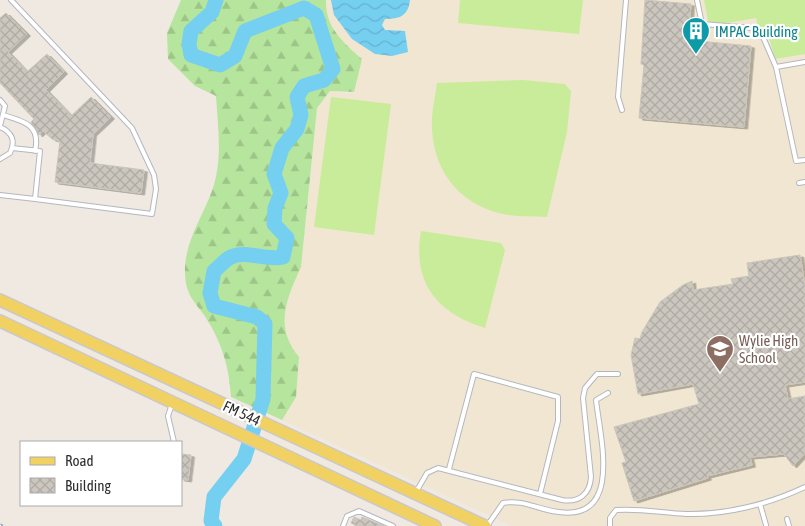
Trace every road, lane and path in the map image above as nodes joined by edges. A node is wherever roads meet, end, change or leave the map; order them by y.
1 (11, 0) edge
2 (626, 0) edge
3 (698, 0) edge
4 (805, 62) edge
5 (776, 67) junction
6 (0, 100) edge
7 (622, 110) dead end
8 (3, 115) junction
9 (0, 126) edge
10 (12, 148) junction
11 (35, 151) junction
12 (0, 159) edge
13 (805, 160) edge
14 (805, 182) edge
15 (799, 183) dead end
16 (0, 195) edge
17 (35, 199) junction
18 (0, 300) edge
19 (0, 321) edge
20 (618, 374) dead end
21 (608, 393) dead end
22 (173, 402) junction
23 (174, 441) edge
24 (449, 470) junction
25 (805, 487) edge
26 (415, 494) junction
27 (540, 494) junction
28 (760, 504) junction
29 (787, 519) dead end
30 (766, 525) edge
31 (344, 526) edge
32 (393, 526) edge
33 (435, 526) edge
34 (486, 526) edge
35 (610, 526) edge
36 (789, 526) edge

1 - 17 lane
2 - 7 lane
3 - 5 lane
4 - 5 lane
5 - 13 lane
6 - 8 lane
8 - 9 lane
8 - 11 lane
9 - 10 lane
10 - 11 lane
10 - 12 lane
11 - 17 lane
14 - 15 lane
16 - 17 lane
18 - 26 main road, FM 544 / FM 544
19 - 22 main road, FM 544 / FM 544
20 - 27 lane
21 - 34 lane
22 - 23 lane
22 - 33 main road, FM 544 / FM 544
24 - 26 lane
24 - 27 lane
24 - 27 lane
25 - 28 lane
26 - 34 main road, FM 544 / FM 544
28 - 30 lane
28 - 35 lane
29 - 36 lane
31 - 32 lane

